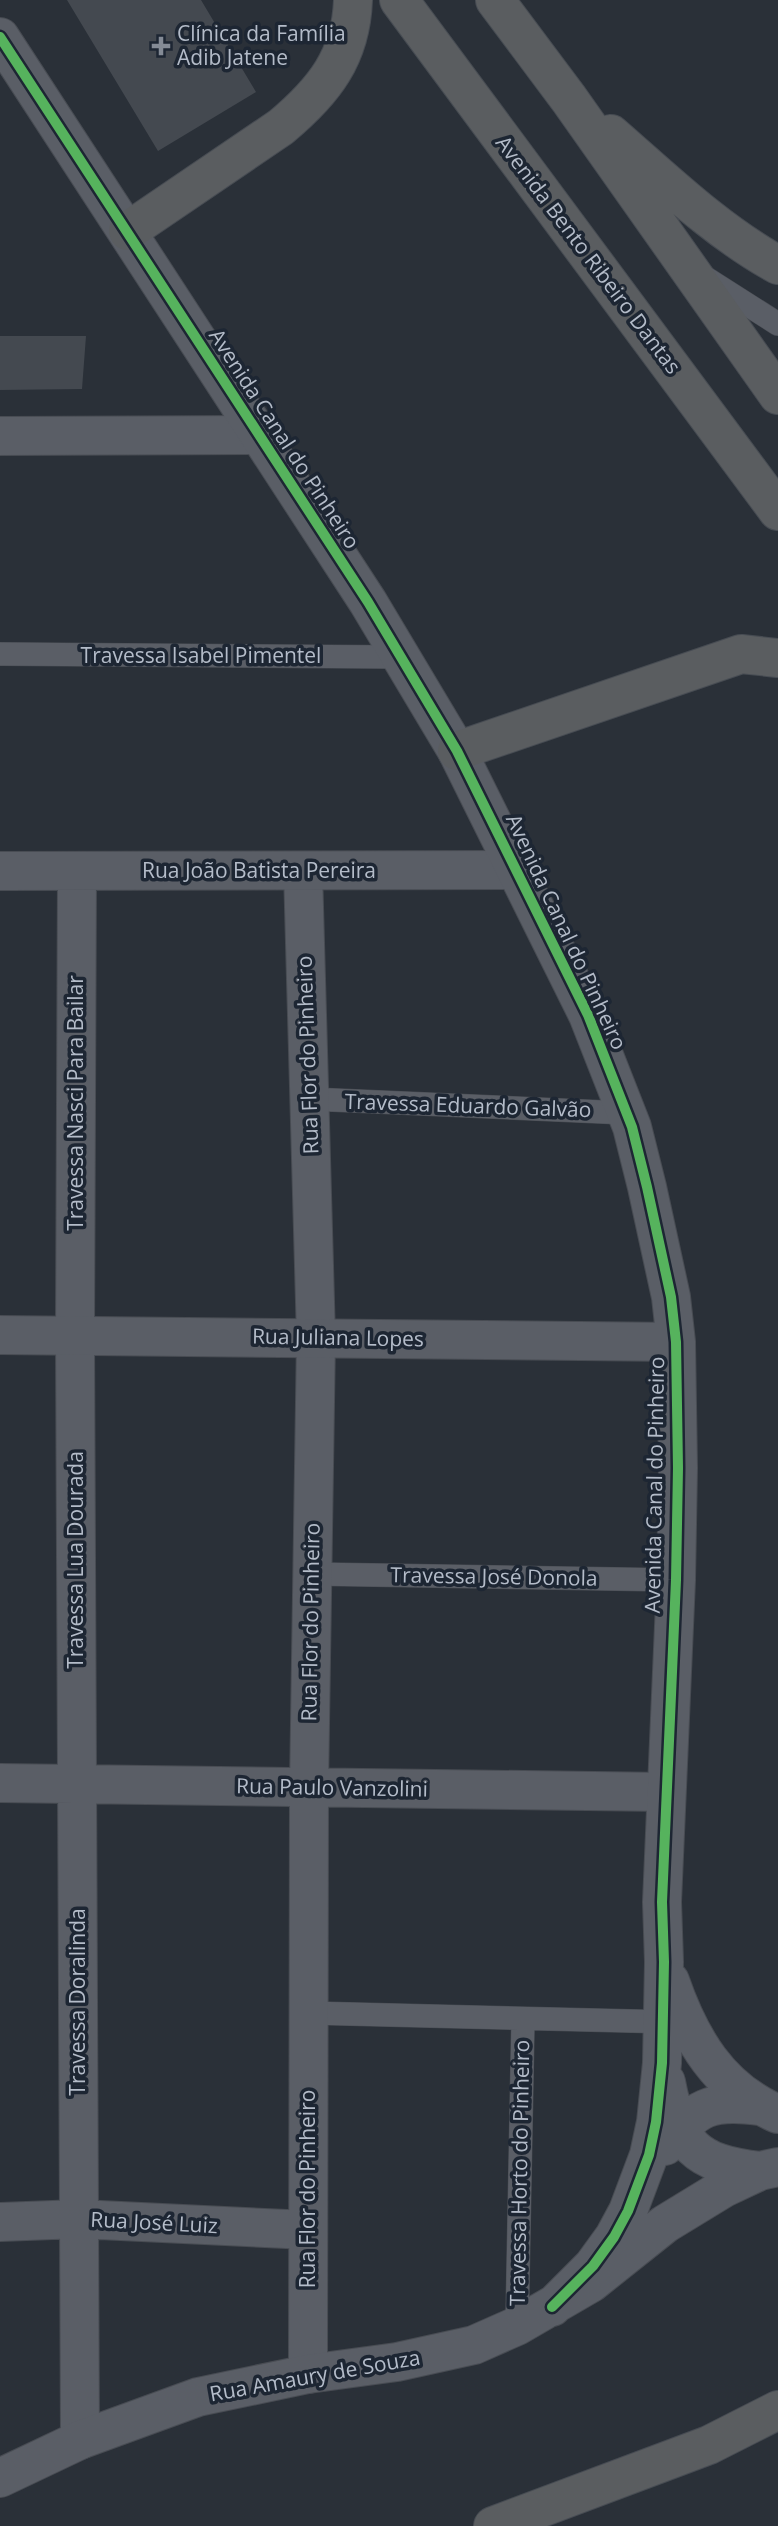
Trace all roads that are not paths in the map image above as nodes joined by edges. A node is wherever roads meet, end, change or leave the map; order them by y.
1 (353, 0) edge
2 (399, 0) edge
3 (495, 0) edge
4 (0, 37) edge
5 (569, 99) junction
6 (128, 231) junction
7 (778, 265) edge
8 (686, 266) junction
9 (778, 324) edge
10 (778, 396) edge
11 (258, 435) junction
12 (0, 436) edge
13 (778, 511) edge
14 (0, 654) edge
15 (401, 657) junction
16 (778, 658) edge
17 (457, 751) junction
18 (517, 870) junction
19 (0, 871) edge
20 (77, 871) junction
21 (303, 871) junction
22 (310, 1099) junction
23 (626, 1113) junction
24 (0, 1335) edge
25 (75, 1336) junction
26 (316, 1338) junction
27 (676, 1342) junction
28 (312, 1574) junction
29 (676, 1580) junction
30 (0, 1783) edge
31 (77, 1784) junction
32 (309, 1788) junction
33 (665, 1792) junction
34 (309, 2013) junction
35 (523, 2019) junction
36 (674, 2022) junction
37 (662, 2063) junction
38 (768, 2110) edge
39 (679, 2127) junction
40 (769, 2169) edge
41 (640, 2184) junction
42 (79, 2219) junction
43 (0, 2222) edge
44 (308, 2230) junction
45 (552, 2307) junction
46 (517, 2326) junction
47 (308, 2374) junction
48 (778, 2410) edge
49 (80, 2440) junction
50 (0, 2478) edge
51 (493, 2526) edge

1 - 6 highway
2 - 13 highway, Avenida Bento Ribeiro Dantas
3 - 5 highway
4 - 6 street, Avenida Canal do Pinheiro
5 - 7 highway
5 - 8 highway
6 - 11 street, Avenida Canal do Pinheiro
8 - 9 lane
8 - 10 highway
11 - 12 street
11 - 15 street, Avenida Canal do Pinheiro
14 - 15 lane, Travessa Isabel Pimentel
15 - 17 street, Avenida Canal do Pinheiro
16 - 17 highway
17 - 18 street, Avenida Canal do Pinheiro
18 - 21 street, Rua João Batista Pereira
18 - 23 street, Avenida Canal do Pinheiro
19 - 20 street, Rua João Batista Pereira
20 - 21 street, Rua João Batista Pereira
20 - 25 street, Travessa Nasci Para Bailar
21 - 22 street, Rua Flor do Pinheiro
22 - 23 lane, Travessa Eduardo Galvão
22 - 26 street, Rua Flor do Pinheiro
23 - 27 street, Avenida Canal do Pinheiro
24 - 25 street, Rua Juliana Lopes
25 - 26 street, Rua Juliana Lopes
25 - 31 street, Travessa Lua Dourada
26 - 27 street, Rua Juliana Lopes
26 - 28 street, Rua Flor do Pinheiro
27 - 29 street, Avenida Canal do Pinheiro
28 - 29 lane, Travessa José Donola
28 - 32 street, Rua Flor do Pinheiro
29 - 33 street, Avenida Canal do Pinheiro
30 - 31 street, Rua Paulo Vanzolini
31 - 32 street, Rua Paulo Vanzolini
31 - 42 street, Travessa Doralinda
32 - 33 street, Rua Paulo Vanzolini
32 - 34 street, Rua Flor do Pinheiro
33 - 36 street, Avenida Canal do Pinheiro
34 - 35 lane
34 - 44 street, Rua Flor do Pinheiro
35 - 36 lane
35 - 46 lane, Travessa Horto do Pinheiro
36 - 37 street, Avenida Canal do Pinheiro
36 - 38 street, Avenida Canal do Pinheiro
37 - 39 street
37 - 41 street, Avenida Canal do Pinheiro
38 - 39 street
39 - 40 street
39 - 41 street
40 - 45 street
41 - 45 street
42 - 43 street, Rua José Luiz
42 - 44 street, Rua José Luiz
42 - 49 street, Travessa Doralinda
44 - 47 street, Rua Flor do Pinheiro
45 - 46 street, Rua Amaury de Souza
46 - 47 street, Rua Amaury de Souza
47 - 49 street, Rua Amaury de Souza
48 - 51 highway
49 - 50 street, Rua Amaury de Souza

